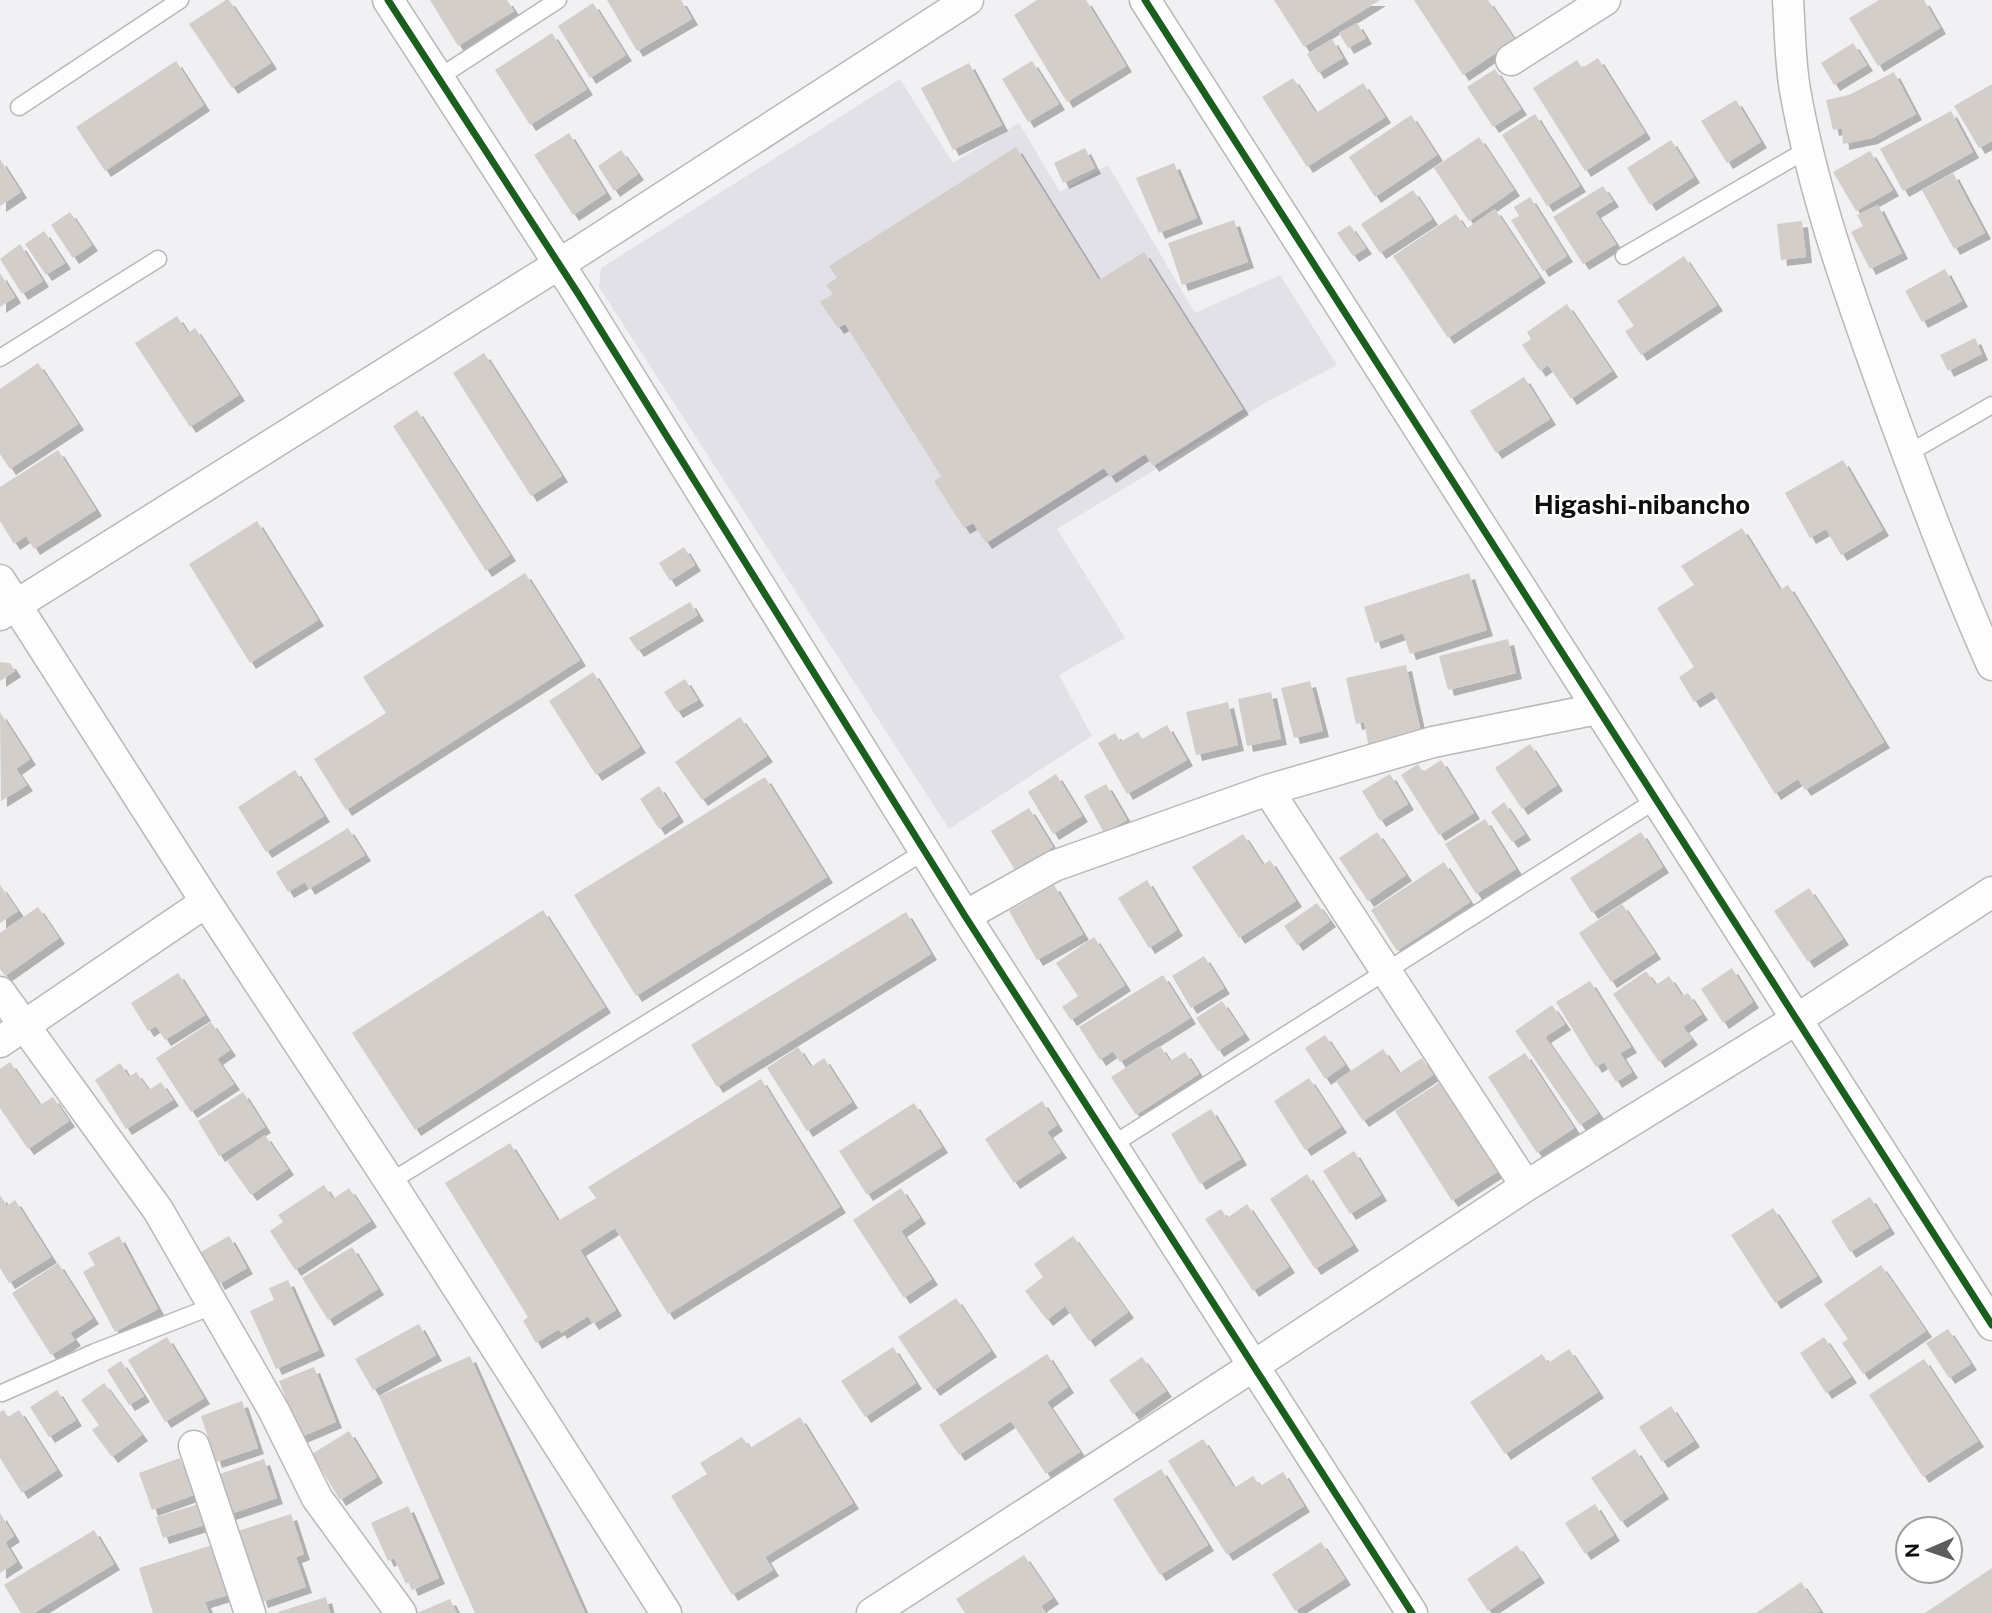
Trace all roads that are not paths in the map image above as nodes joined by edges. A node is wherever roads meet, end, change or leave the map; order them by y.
1 (180, 0) edge
2 (388, 0) edge
3 (558, 0) edge
4 (968, 0) edge
5 (1144, 0) edge
6 (1605, 0) edge
7 (1788, 0) edge
8 (1511, 60) dead end
9 (438, 78) junction
10 (19, 107) dead end
11 (1808, 149) junction
12 (1625, 256) dead end
13 (158, 259) dead end
14 (559, 264) junction
15 (0, 358) edge
16 (1992, 405) edge
17 (1908, 454) junction
18 (5, 600) edge
19 (1992, 665) edge
20 (1597, 709) junction
21 (1268, 790) junction
22 (1656, 800) junction
23 (925, 851) junction
24 (1992, 891) edge
25 (206, 902) junction
26 (965, 916) junction
27 (1386, 971) junction
28 (0, 992) edge
29 (1797, 1019) junction
30 (12, 1034) edge
31 (1112, 1145) junction
32 (390, 1182) junction
33 (1526, 1185) junction
34 (213, 1306) junction
35 (1992, 1325) edge
36 (1255, 1365) junction
37 (2, 1393) dead end
38 (194, 1446) dead end
39 (250, 1613) edge
40 (401, 1613) edge
41 (666, 1613) edge
42 (872, 1613) edge
43 (1412, 1613) edge

1 - 10 lane
2 - 9 street
3 - 9 lane
4 - 14 street
5 - 20 street
6 - 8 street
7 - 11 street
9 - 14 street
11 - 12 lane
11 - 17 street
13 - 15 lane
14 - 18 street
14 - 23 street
16 - 17 lane
17 - 19 street
18 - 25 street
20 - 21 street
20 - 22 street
21 - 26 street
21 - 27 street
22 - 27 lane
22 - 29 street
23 - 26 street
23 - 32 lane
24 - 29 street
25 - 30 street
25 - 32 street
26 - 31 street
27 - 31 lane
27 - 33 street
28 - 30 street
29 - 33 street
29 - 35 street
30 - 34 street
31 - 36 street
32 - 41 street
33 - 36 street
34 - 37 lane
34 - 40 street
36 - 42 street
36 - 43 street
38 - 39 street

